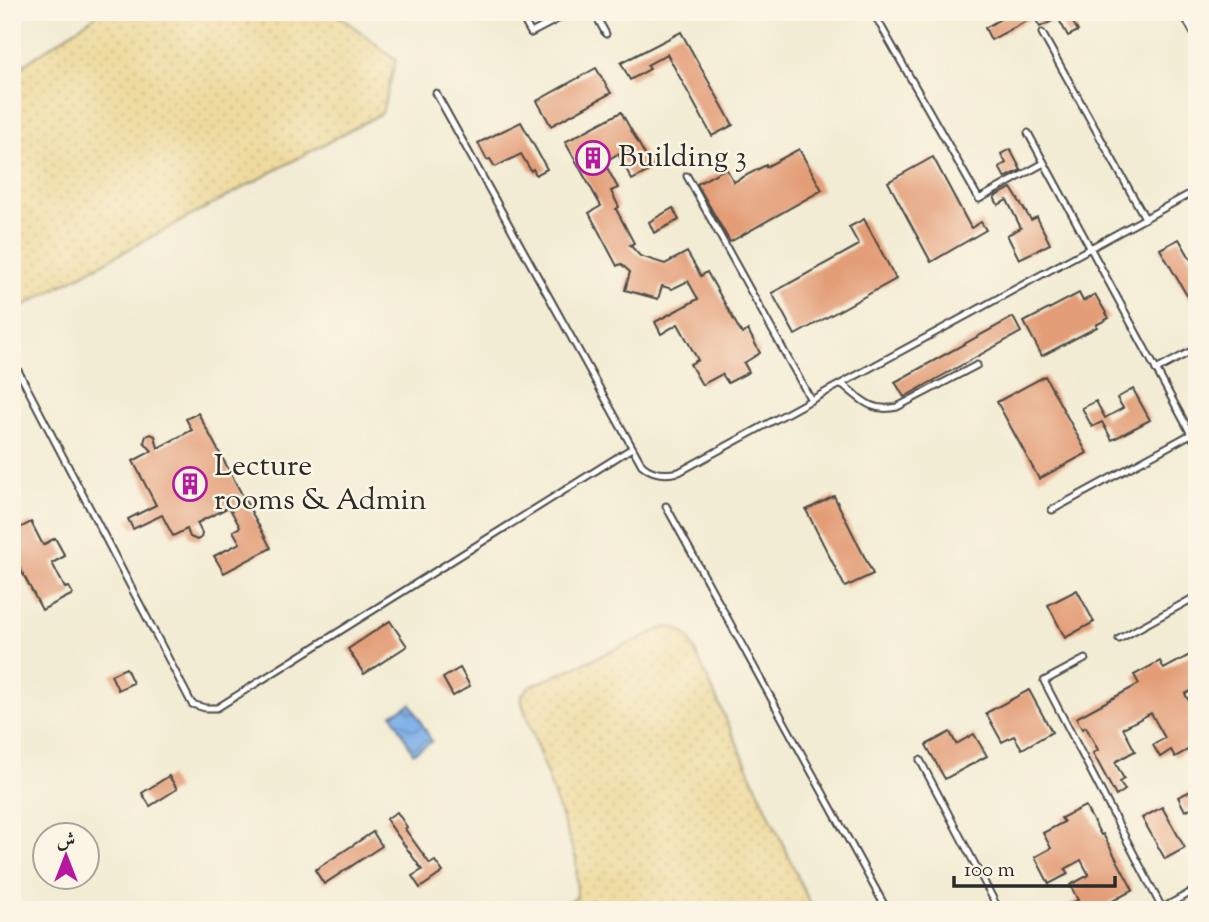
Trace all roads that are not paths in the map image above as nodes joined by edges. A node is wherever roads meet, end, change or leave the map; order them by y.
1 (519, 12) edge
2 (571, 12) edge
3 (594, 12) edge
4 (873, 12) edge
5 (1182, 12) edge
6 (1042, 33) dead end
7 (606, 34) dead end
8 (1197, 39) edge
9 (436, 93) dead end
10 (1028, 133) dead end
11 (1044, 163) junction
12 (687, 176) dead end
13 (1197, 190) edge
14 (1145, 218) junction
15 (1090, 248) junction
16 (1197, 348) edge
17 (12, 359) edge
18 (976, 365) dead end
19 (1156, 370) junction
20 (842, 384) junction
21 (811, 400) junction
22 (1191, 434) junction
23 (1197, 445) edge
24 (632, 448) junction
25 (666, 506) dead end
26 (1052, 510) dead end
27 (1197, 597) edge
28 (1119, 639) dead end
29 (1085, 659) dead end
30 (920, 760) dead end
31 (1197, 889) edge
32 (1161, 909) edge
33 (887, 910) edge
34 (999, 910) edge

1 - 2 lane
3 - 7 lane
4 - 11 lane
5 - 8 lane
6 - 14 lane
9 - 24 lane
10 - 11 lane
11 - 15 lane
12 - 21 lane
13 - 14 lane
14 - 15 lane
15 - 19 lane
15 - 20 lane
16 - 19 lane
17 - 24 lane
18 - 20 lane
19 - 22 lane
20 - 21 lane
21 - 24 lane
22 - 23 lane
22 - 26 lane
25 - 33 lane
27 - 28 lane
29 - 32 lane
30 - 34 lane
31 - 32 lane

